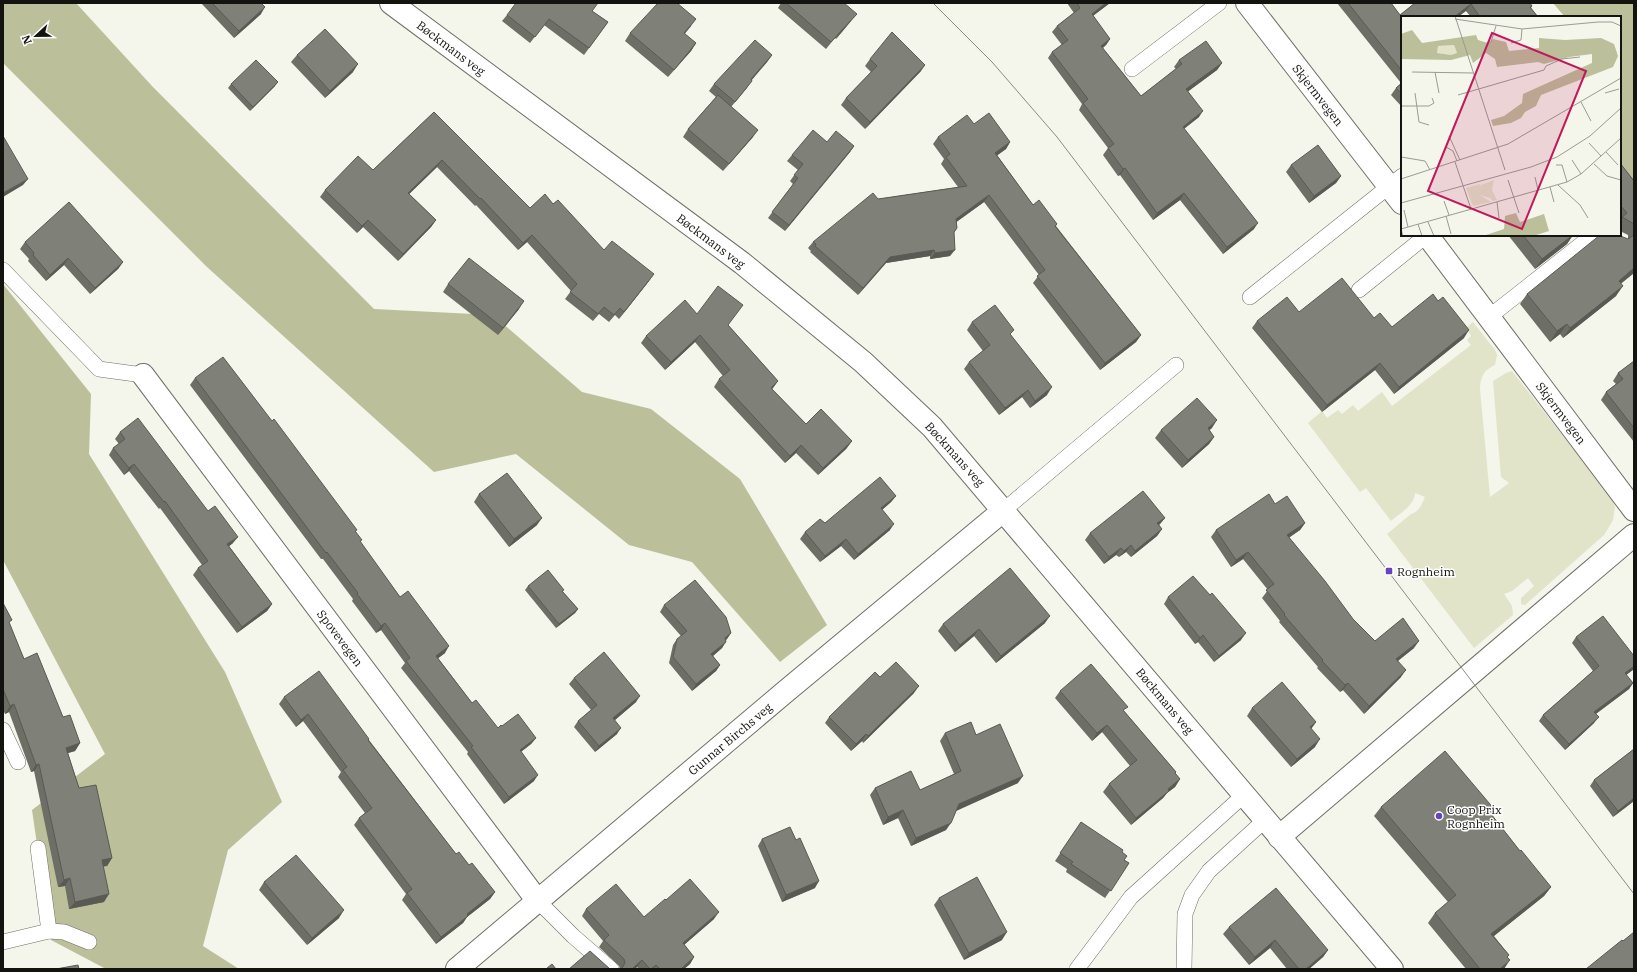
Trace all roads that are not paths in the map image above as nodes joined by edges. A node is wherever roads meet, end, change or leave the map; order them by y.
1 (391, 3) edge
2 (1219, 3) edge
3 (1247, 3) edge
4 (1132, 69) dead end
5 (1398, 189) edge
6 (1426, 236) edge
7 (1428, 236) edge
8 (1592, 236) edge
9 (3, 270) edge
10 (1359, 290) dead end
11 (1250, 297) dead end
12 (1489, 317) junction
13 (1176, 365) dead end
14 (143, 375) joint
15 (1004, 510) junction
16 (1634, 510) edge
17 (1634, 535) edge
18 (3, 730) edge
19 (18, 762) dead end
20 (1244, 795) junction
21 (1272, 828) junction
22 (38, 848) dead end
23 (537, 900) junction
24 (49, 931) junction
25 (3, 942) edge
26 (89, 942) dead end
27 (457, 969) edge
28 (611, 969) edge
29 (1077, 969) edge
30 (1184, 969) edge
31 (1392, 969) edge

1 - 15 street, Bøckmans veg
2 - 4 lane
3 - 5 street, Skjermvegen
5 - 11 lane, Skjermvegen
6 - 10 lane
7 - 12 street, Skjermvegen
8 - 12 lane
9 - 14 lane
12 - 16 street, Skjermvegen
13 - 15 lane
14 - 23 street, Spovevegen
15 - 20 street, Bøckmans veg
15 - 23 street, Gunnar Birchs veg
17 - 21 street
18 - 19 lane
20 - 21 street, Bøckmans veg
20 - 29 lane
21 - 30 lane
21 - 31 street, Bøckmans veg
22 - 24 lane
23 - 27 street, Gunnar Birchs veg
23 - 28 lane
24 - 25 lane
24 - 26 lane

